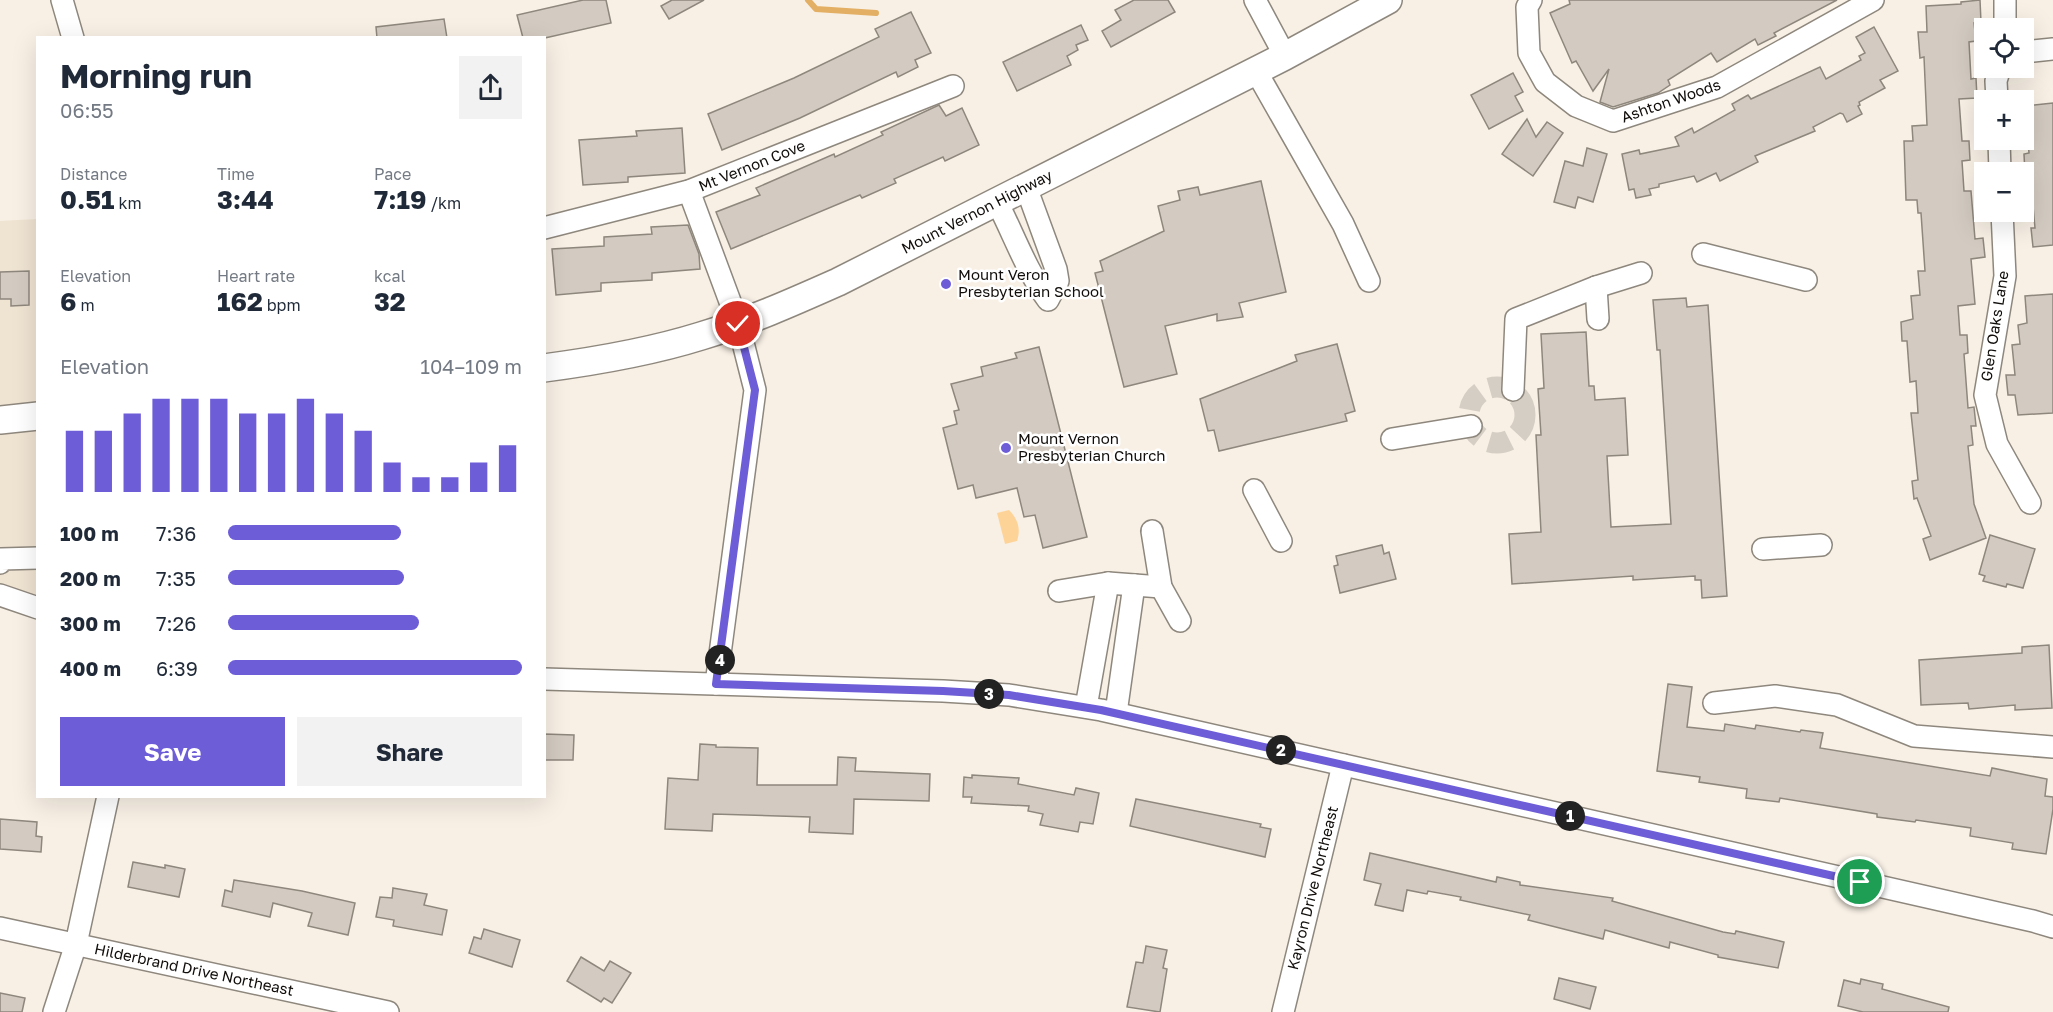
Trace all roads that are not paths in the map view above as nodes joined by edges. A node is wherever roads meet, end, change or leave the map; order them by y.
1 (62, 0) edge
2 (1255, 0) edge
3 (1389, 0) edge
4 (1531, 0) edge
5 (1873, 0) edge
6 (2006, 0) edge
7 (2005, 18) edge
8 (73, 36) edge
9 (2053, 50) edge
10 (2034, 51) edge
11 (1285, 56) junction
12 (1256, 71) junction
13 (953, 86) dead end
14 (1026, 187) junction
15 (689, 191) junction
16 (997, 202) junction
17 (2002, 222) edge
18 (546, 227) edge
19 (1703, 254) dead end
20 (1641, 273) dead end
21 (1806, 280) dead end
22 (1369, 281) dead end
23 (1596, 287) junction
24 (1598, 320) dead end
25 (738, 324) junction
26 (546, 368) edge
27 (1513, 390) dead end
28 (36, 416) edge
29 (0, 420) edge
30 (1471, 426) dead end
31 (1392, 439) dead end
32 (1254, 490) dead end
33 (2030, 503) dead end
34 (1152, 531) dead end
35 (1281, 541) dead end
36 (1821, 545) dead end
37 (1762, 549) dead end
38 (36, 558) edge
39 (0, 563) edge
40 (1108, 583) junction
41 (1134, 585) junction
42 (1161, 587) junction
43 (1059, 591) dead end
44 (0, 595) edge
45 (36, 607) edge
46 (1180, 621) dead end
47 (546, 679) edge
48 (716, 684) junction
49 (1714, 703) dead end
50 (1086, 707) junction
51 (1116, 713) junction
52 (2053, 747) edge
53 (1343, 765) junction
54 (108, 798) edge
55 (2053, 927) edge
56 (0, 928) edge
57 (76, 944) junction
58 (54, 1012) edge
59 (388, 1012) edge
60 (1283, 1012) edge

1 - 8 street
2 - 11 street
3 - 11 main road, Mount Vernon Highway
4 - 5 street, Ashton Woods
6 - 7 street
9 - 10 street
11 - 12 main road, Mount Vernon Highway
12 - 14 main road, Mount Vernon Highway
12 - 22 street
13 - 15 street, Mt Vernon Cove
14 - 16 main road, Mount Vernon Highway
14 - 16 street
15 - 18 street, Mt Vernon Cove
15 - 25 street
16 - 25 main road, Mount Vernon Highway
17 - 33 street, Glen Oaks Lane
19 - 21 street
20 - 23 street
23 - 24 street
23 - 27 street
25 - 26 main road, Mount Vernon Highway
25 - 48 street
28 - 29 main road
30 - 31 street
32 - 35 street
34 - 42 street
36 - 37 street
38 - 39 street
40 - 41 street
40 - 43 street
40 - 50 street
41 - 42 street
41 - 51 street
42 - 46 street
44 - 45 street
47 - 48 street
48 - 50 street
49 - 52 street
50 - 51 street
51 - 53 street
53 - 55 street
53 - 60 street, Kayron Drive Northeast
54 - 57 street
56 - 57 street, Hilderbrand Drive Northeast
57 - 58 street
57 - 59 street, Hilderbrand Drive Northeast

